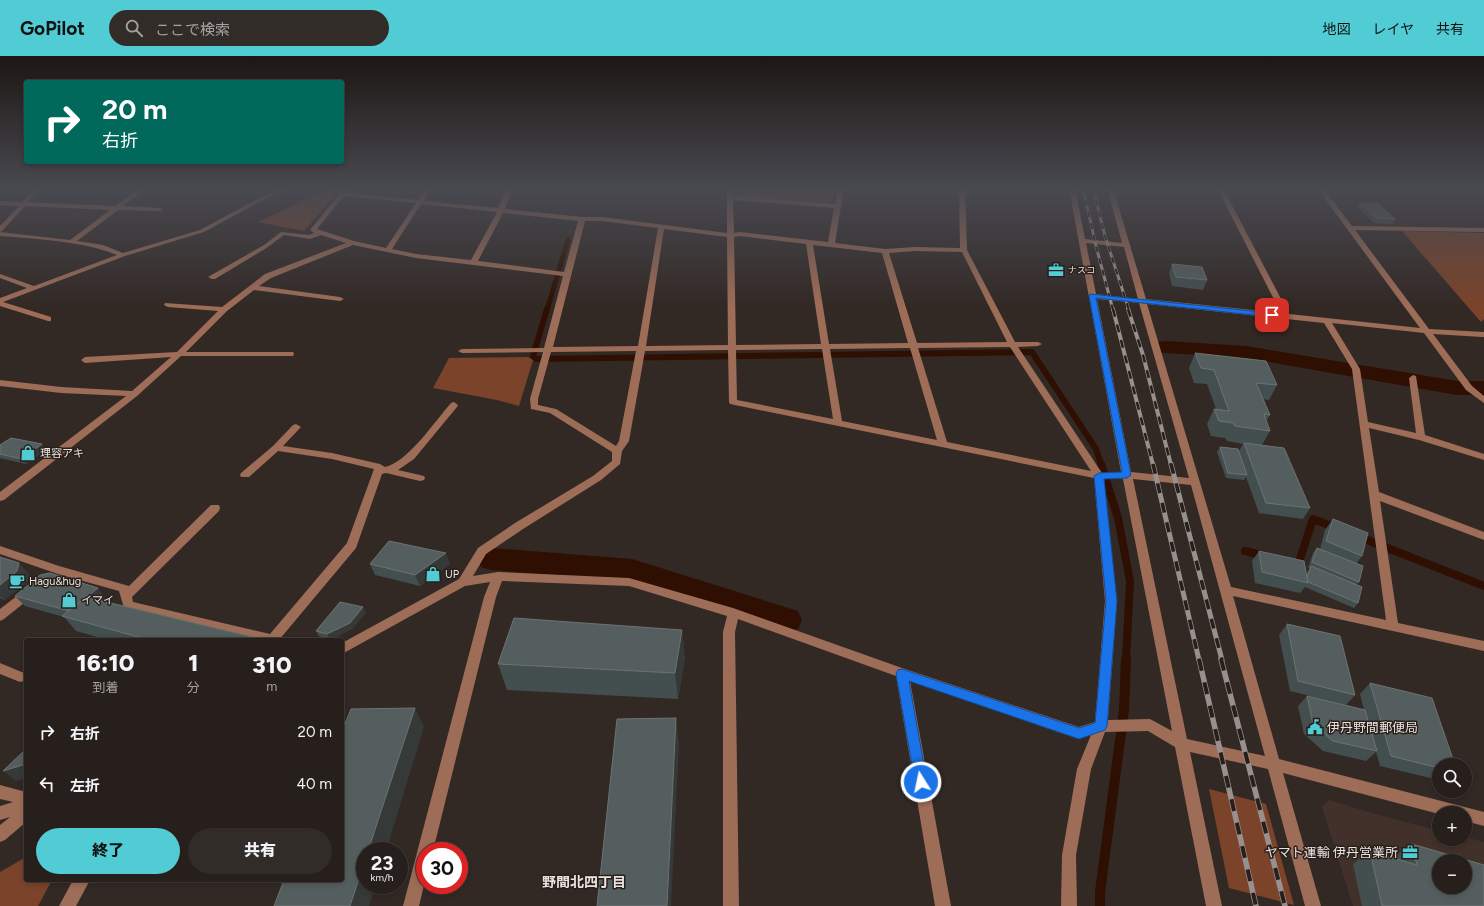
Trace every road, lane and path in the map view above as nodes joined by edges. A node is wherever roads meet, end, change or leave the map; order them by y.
1 (661, 227) edge
2 (90, 228) edge
3 (208, 228) edge
4 (315, 228) edge
5 (403, 228) edge
6 (492, 228) edge
7 (579, 228) edge
8 (667, 228) edge
9 (730, 228) edge
10 (834, 228) edge
11 (963, 228) edge
12 (1079, 228) edge
13 (1121, 228) edge
14 (1241, 228) edge
15 (1350, 228) joint
16 (1484, 230) edge
17 (322, 232) junction
18 (0, 234) edge
19 (730, 235) junction
20 (72, 241) junction
21 (1082, 241) junction
22 (352, 243) junction
23 (809, 243) junction
24 (831, 244) junction
25 (1126, 245) junction
26 (964, 250) junction
27 (387, 251) junction
28 (885, 251) junction
29 (123, 255) junction
30 (474, 262) junction
31 (566, 274) junction
32 (0, 276) edge
33 (212, 277) dead end
34 (33, 288) junction
35 (253, 288) junction
36 (1092, 296) junction
37 (340, 299) dead end
38 (1142, 300) junction
39 (0, 301) edge
40 (0, 304) edge
41 (168, 305) dead end
42 (224, 309) junction
43 (1287, 317) junction
44 (48, 319) dead end
45 (1328, 321) junction
46 (1426, 331) junction
47 (1483, 335) edge
48 (1013, 344) junction
49 (1038, 344) dead end
50 (825, 346) junction
51 (913, 346) junction
52 (732, 348) junction
53 (641, 349) junction
54 (462, 350) dead end
55 (549, 350) junction
56 (179, 354) junction
57 (290, 354) dead end
58 (85, 360) dead end
59 (1413, 380) dead end
60 (3, 385) edge
61 (134, 394) junction
62 (1484, 400) edge
63 (454, 405) dead end
64 (838, 424) junction
65 (1364, 424) junction
66 (296, 427) dead end
67 (1421, 437) junction
68 (943, 446) junction
69 (276, 448) junction
70 (617, 451) junction
71 (1484, 457) edge
72 (382, 471) junction
73 (245, 475) dead end
74 (1127, 475) junction
75 (1099, 476) junction
76 (420, 478) dead end
77 (1195, 482) junction
78 (1373, 494) junction
79 (0, 497) edge
80 (215, 508) dead end
81 (1484, 536) edge
82 (0, 550) edge
83 (58, 570) junction
84 (498, 576) junction
85 (463, 582) junction
86 (1226, 590) junction
87 (126, 596) junction
88 (733, 613) junction
89 (0, 616) edge
90 (1393, 626) junction
91 (265, 638) edge
92 (275, 638) edge
93 (1484, 646) edge
94 (344, 649) edge
95 (0, 668) edge
96 (902, 674) junction
97 (20, 677) dead end
98 (1100, 726) junction
99 (1182, 744) junction
100 (1273, 764) junction
101 (0, 792) edge
102 (24, 798) edge
103 (1433, 806) edge
104 (24, 807) edge
105 (0, 813) edge
106 (24, 815) edge
107 (1472, 816) edge
108 (1484, 819) edge
109 (0, 835) edge
110 (81, 882) edge
111 (67, 906) edge
112 (411, 906) edge
113 (731, 906) edge
114 (943, 906) edge
115 (1069, 906) edge
116 (1214, 906) edge
117 (1313, 906) edge

1 - 53 street
2 - 20 street
3 - 29 street
4 - 17 street
5 - 27 street
6 - 30 street
7 - 31 street
8 - 19 street
9 - 19 street
10 - 24 street
11 - 26 street
12 - 21 street
13 - 25 street
14 - 43 street
15 - 16 street
15 - 46 street
17 - 22 street
17 - 33 street
18 - 20 street
19 - 23 street
19 - 52 street
20 - 29 street
21 - 25 street
21 - 36 street
22 - 27 street
22 - 35 street
23 - 24 street
23 - 50 street
24 - 28 street
25 - 38 street
26 - 28 street
26 - 48 street
27 - 30 street
28 - 51 street
29 - 34 street
30 - 31 street
31 - 55 street
32 - 34 street
34 - 39 street
35 - 37 street
35 - 42 street
36 - 38 street
36 - 74 street
38 - 43 street
38 - 77 street
40 - 44 street
41 - 42 street
42 - 56 street
43 - 45 street
45 - 46 street
45 - 65 street
46 - 47 street
46 - 62 street
48 - 49 street
48 - 51 street
48 - 75 street
50 - 51 street
50 - 52 street
50 - 64 street
51 - 68 street
52 - 53 street
52 - 64 street
53 - 55 street
53 - 70 street
54 - 55 street
55 - 70 street
56 - 57 street
56 - 58 street
56 - 61 street
59 - 67 street
60 - 61 street
61 - 79 street
63 - 72 street
64 - 68 street
65 - 67 street
65 - 78 street
66 - 69 street
67 - 71 street
68 - 75 street
69 - 72 street
69 - 73 street
70 - 85 street
72 - 76 street
72 - 92 street
74 - 75 street
74 - 77 street
74 - 99 street
75 - 98 street
77 - 86 street
78 - 81 street
78 - 90 street
80 - 87 street
82 - 83 street
83 - 87 street
83 - 89 street
84 - 85 street
84 - 88 street
84 - 112 street
85 - 94 street
86 - 90 street
86 - 100 street
87 - 91 street
88 - 96 street
88 - 113 street
90 - 93 street
95 - 97 street
96 - 98 street
96 - 114 street
98 - 99 street
98 - 115 street
99 - 100 street
99 - 116 street
100 - 103 street
100 - 117 street
101 - 102 street
104 - 105 street
106 - 109 street
107 - 108 street
110 - 111 street

